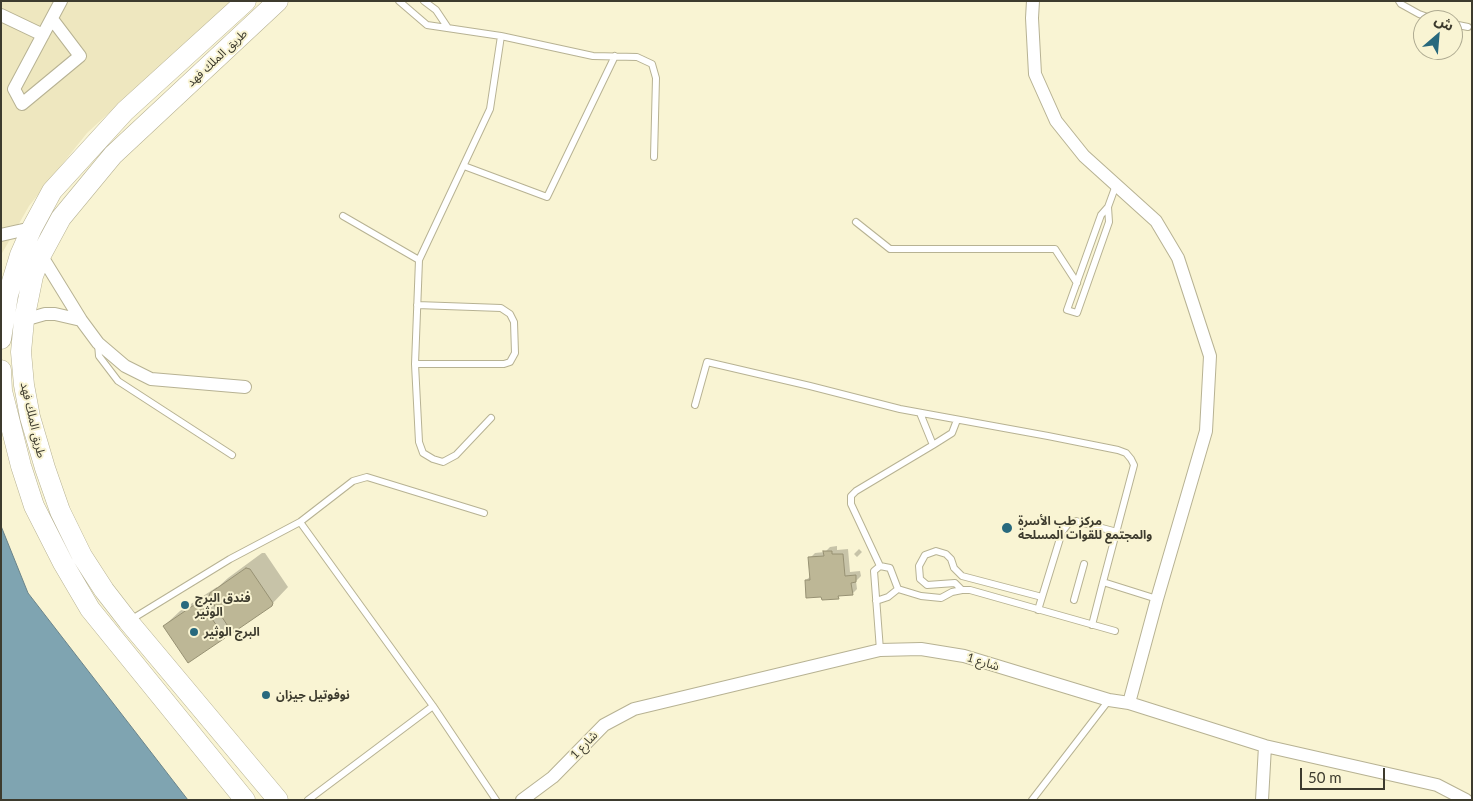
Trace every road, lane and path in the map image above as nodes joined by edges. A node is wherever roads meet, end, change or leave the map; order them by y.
1 (61, 1) edge
2 (246, 1) edge
3 (278, 1) edge
4 (399, 1) edge
5 (424, 1) edge
6 (1033, 1) edge
7 (1399, 1) edge
8 (1413, 10) edge
9 (1, 15) edge
10 (52, 19) junction
11 (1463, 26) edge
12 (1468, 27) dead end
13 (448, 28) junction
14 (43, 36) junction
15 (501, 36) junction
16 (615, 56) junction
17 (654, 158) dead end
18 (464, 166) junction
19 (1116, 185) junction
20 (1108, 207) junction
21 (343, 216) dead end
22 (856, 222) dead end
23 (32, 228) junction
24 (1, 235) edge
25 (41, 255) junction
26 (420, 260) junction
27 (1077, 283) junction
28 (417, 305) junction
29 (24, 320) junction
30 (82, 320) junction
31 (1, 339) edge
32 (98, 343) junction
33 (415, 364) junction
34 (1, 370) edge
35 (245, 388) dead end
36 (695, 405) dead end
37 (920, 413) junction
38 (491, 418) dead end
39 (957, 420) junction
40 (933, 445) junction
41 (232, 455) dead end
42 (484, 514) dead end
43 (300, 522) junction
44 (1117, 532) junction
45 (1084, 564) dead end
46 (880, 566) junction
47 (1103, 582) junction
48 (898, 589) junction
49 (962, 590) junction
50 (1042, 597) junction
51 (1157, 599) junction
52 (1074, 600) dead end
53 (876, 601) junction
54 (1038, 610) junction
55 (128, 622) junction
56 (1092, 625) junction
57 (1115, 631) dead end
58 (880, 650) junction
59 (1109, 700) junction
60 (1129, 703) junction
61 (433, 706) junction
62 (1265, 746) junction
63 (245, 800) edge
64 (278, 800) edge
65 (308, 800) edge
66 (496, 800) edge
67 (522, 800) edge
68 (1032, 800) edge
69 (1262, 800) edge
70 (1466, 800) edge

1 - 10 street
2 - 23 main road, طريق الملك فهد
3 - 25 main road, طريق الملك فهد
4 - 13 lane
5 - 13 lane
6 - 19 street
7 - 8 lane
9 - 14 street
10 - 14 street
10 - 14 street
11 - 12 lane
13 - 15 lane
15 - 16 lane
15 - 18 lane
16 - 17 lane
16 - 18 lane
18 - 26 lane
19 - 20 lane
19 - 51 street
20 - 27 lane
20 - 27 lane
21 - 26 lane
22 - 27 lane
23 - 24 street
23 - 31 main road, طريق الملك فهد
25 - 29 main road, طريق الملك فهد
25 - 30 street
26 - 28 lane
28 - 33 lane
28 - 33 lane
29 - 30 street
29 - 55 main road, طريق الملك فهد
30 - 32 street
32 - 35 street
32 - 41 lane
33 - 38 lane
34 - 63 main road, طريق الملك فهد
36 - 37 lane
37 - 39 lane
37 - 40 lane
39 - 40 lane
39 - 44 lane
40 - 46 lane
42 - 43 lane
43 - 55 lane
43 - 61 lane
44 - 47 lane
44 - 50 lane
45 - 52 lane
46 - 48 lane
46 - 53 lane
47 - 51 lane
47 - 56 lane
48 - 49 lane
48 - 53 lane
49 - 50 lane
49 - 54 lane
50 - 54 lane
51 - 60 street
53 - 58 lane
54 - 56 lane
55 - 64 main road, طريق الملك فهد
56 - 57 lane
58 - 59 street, شارع 1
58 - 67 street, شارع 1
59 - 60 street, شارع 1
59 - 68 lane
60 - 62 street, شارع 1
61 - 65 lane
61 - 66 lane
62 - 69 street
62 - 70 street, شارع 1

